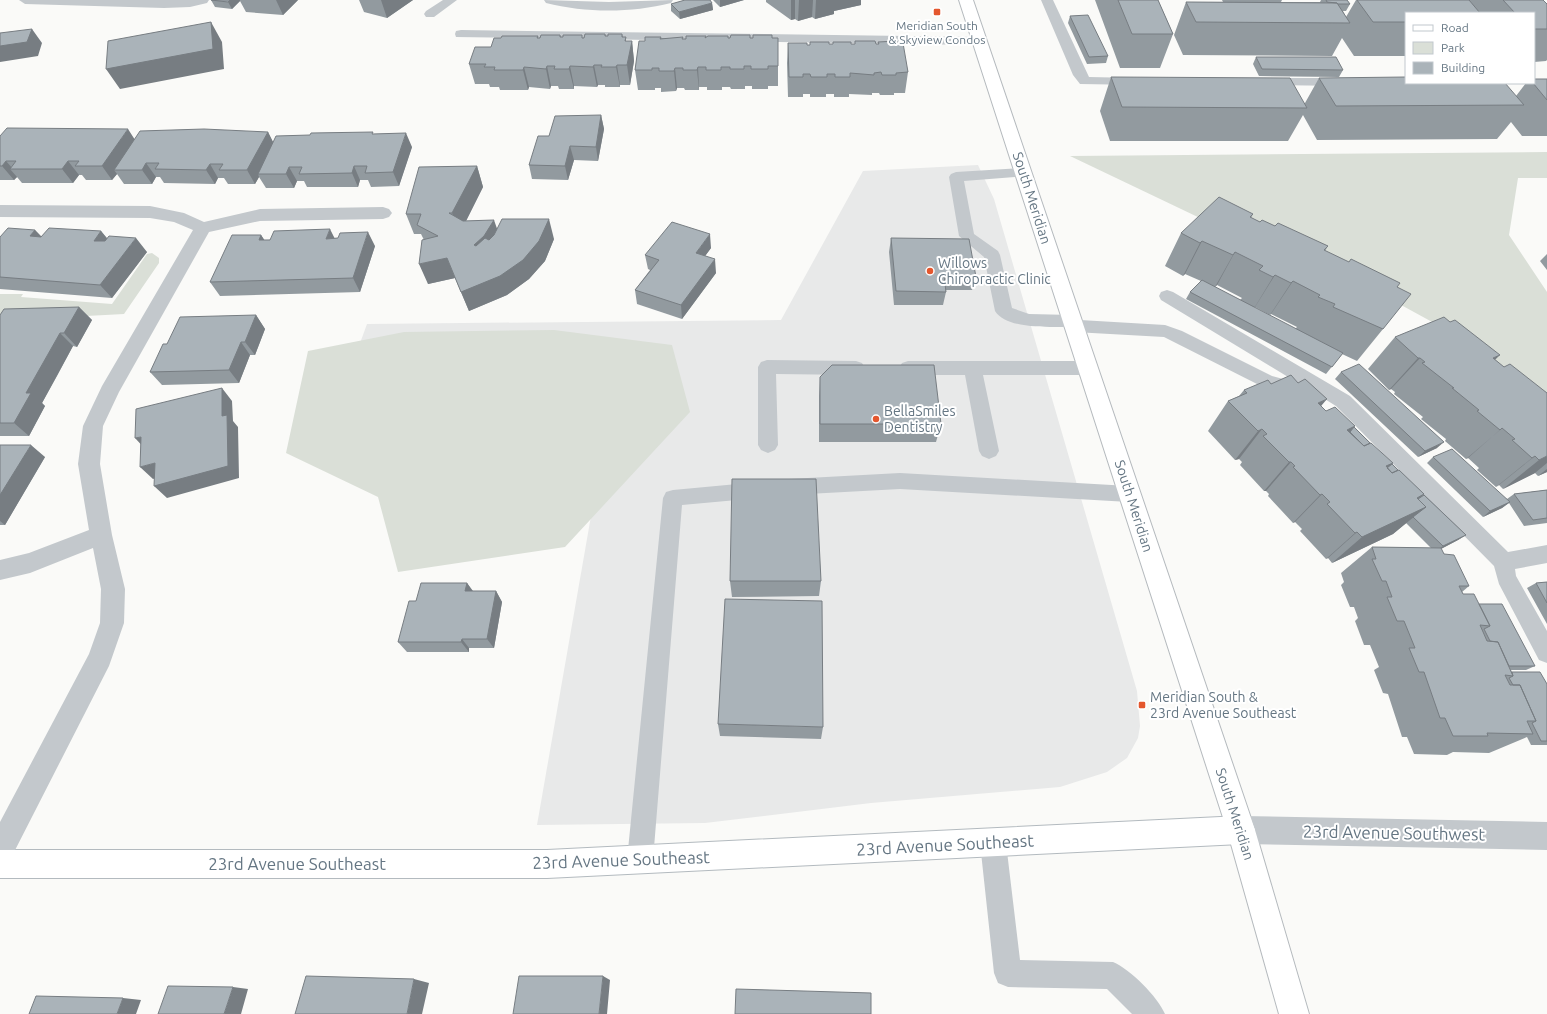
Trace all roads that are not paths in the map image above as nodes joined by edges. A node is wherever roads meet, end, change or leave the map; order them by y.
1 (24, 0) edge
2 (203, 0) edge
3 (451, 0) edge
4 (550, 0) edge
5 (667, 0) edge
6 (966, 0) edge
7 (1047, 0) edge
8 (430, 14) dead end
9 (461, 34) dead end
10 (978, 41) junction
11 (1148, 82) edge
12 (1250, 82) edge
13 (1359, 82) edge
14 (1023, 173) junction
15 (0, 211) edge
16 (383, 214) dead end
17 (203, 228) junction
18 (1167, 296) dead end
19 (1073, 323) junction
20 (870, 368) edge
21 (894, 368) edge
22 (973, 368) junction
23 (1088, 368) junction
24 (1343, 401) junction
25 (768, 445) dead end
26 (989, 451) dead end
27 (1129, 494) junction
28 (101, 535) junction
29 (1547, 554) edge
30 (1504, 562) junction
31 (0, 570) edge
32 (1547, 653) edge
33 (1241, 830) junction
34 (1547, 836) edge
35 (993, 843) junction
36 (0, 850) edge
37 (640, 860) junction
38 (0, 864) edge
39 (1151, 1014) edge
40 (1294, 1014) edge

1 - 2 lane
3 - 8 lane
4 - 5 lane
6 - 10 main road, South Meridian
7 - 11 lane
9 - 10 lane
10 - 14 main road, South Meridian
12 - 13 lane
14 - 19 main road, South Meridian
14 - 19 lane
15 - 17 street
16 - 17 street
17 - 28 street
18 - 24 lane
19 - 23 main road, South Meridian
19 - 24 lane
20 - 25 lane
21 - 22 lane
22 - 23 lane
22 - 26 lane
23 - 27 main road, South Meridian
24 - 30 lane
27 - 33 main road, South Meridian
27 - 37 lane
28 - 31 street
28 - 36 street
29 - 30 lane
30 - 32 lane
33 - 34 street, 23rd Avenue Southwest
33 - 35 main road, 23rd Avenue Southeast
33 - 40 main road, South Meridian
35 - 37 main road, 23rd Avenue Southeast
35 - 39 lane
37 - 38 main road, 23rd Avenue Southeast

